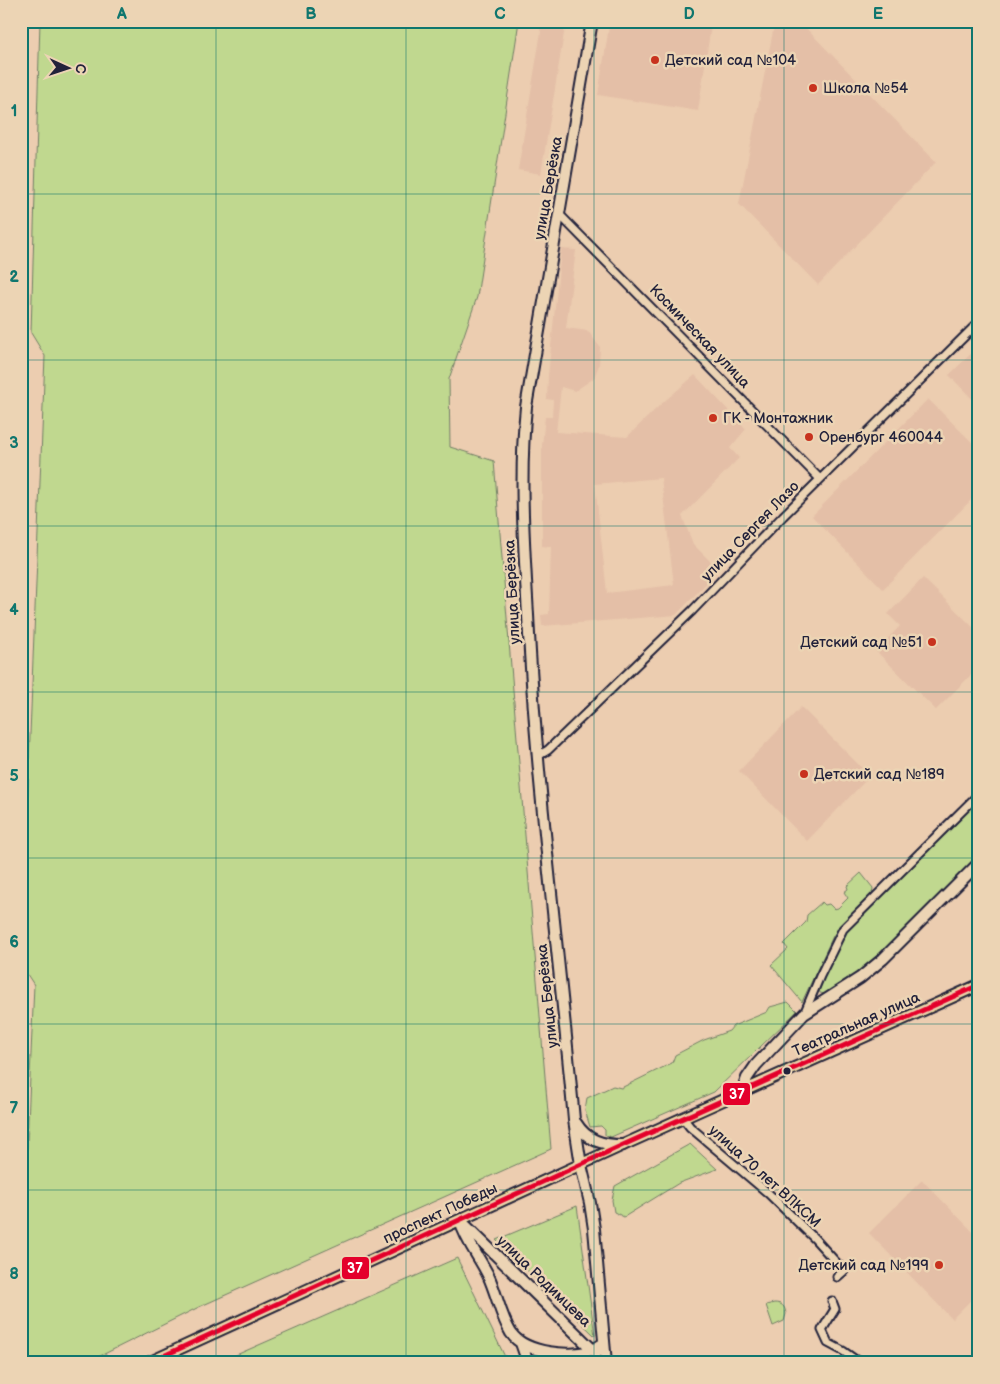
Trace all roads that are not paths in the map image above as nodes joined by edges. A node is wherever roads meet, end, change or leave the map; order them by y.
1 (592, 21) edge
2 (559, 214) junction
3 (979, 322) edge
4 (820, 479) junction
5 (538, 756) junction
6 (979, 794) edge
7 (979, 863) edge
8 (979, 985) edge
9 (804, 1014) junction
10 (742, 1092) junction
11 (683, 1118) junction
12 (574, 1120) junction
13 (623, 1144) junction
14 (581, 1165) junction
15 (460, 1221) junction
16 (837, 1277) dead end
17 (832, 1301) dead end
18 (521, 1343) junction
19 (604, 1343) junction
20 (593, 1350) junction
21 (557, 1358) edge
22 (148, 1363) edge
23 (528, 1363) edge
24 (606, 1363) edge
25 (860, 1363) edge

1 - 2 main road, улица Берёзка
2 - 4 street, Космическая улица
2 - 5 main road, улица Берёзка
3 - 4 street, улица Сергея Лазо
4 - 5 street, улица Сергея Лазо
5 - 12 main road, улица Берёзка
6 - 9 street
7 - 9 main road
8 - 10 main road, Театральная улица
9 - 10 main road
10 - 11 main road, Театральная улица
11 - 13 main road, Театральная улица
11 - 16 street, улица 70 лет ВЛКСМ
12 - 13 main road
12 - 14 main road, улица Берёзка
13 - 14 main road, Театральная улица
14 - 15 main road, проспект Победы
14 - 19 main road, улица Берёзка
15 - 18 main road
15 - 20 main road, улица Родимцева
15 - 22 main road, проспект Победы
17 - 25 street
18 - 21 main road
18 - 23 main road
19 - 20 main road
19 - 24 main road, улица Берёзка
20 - 21 main road
20 - 24 main road, улица Родимцева

